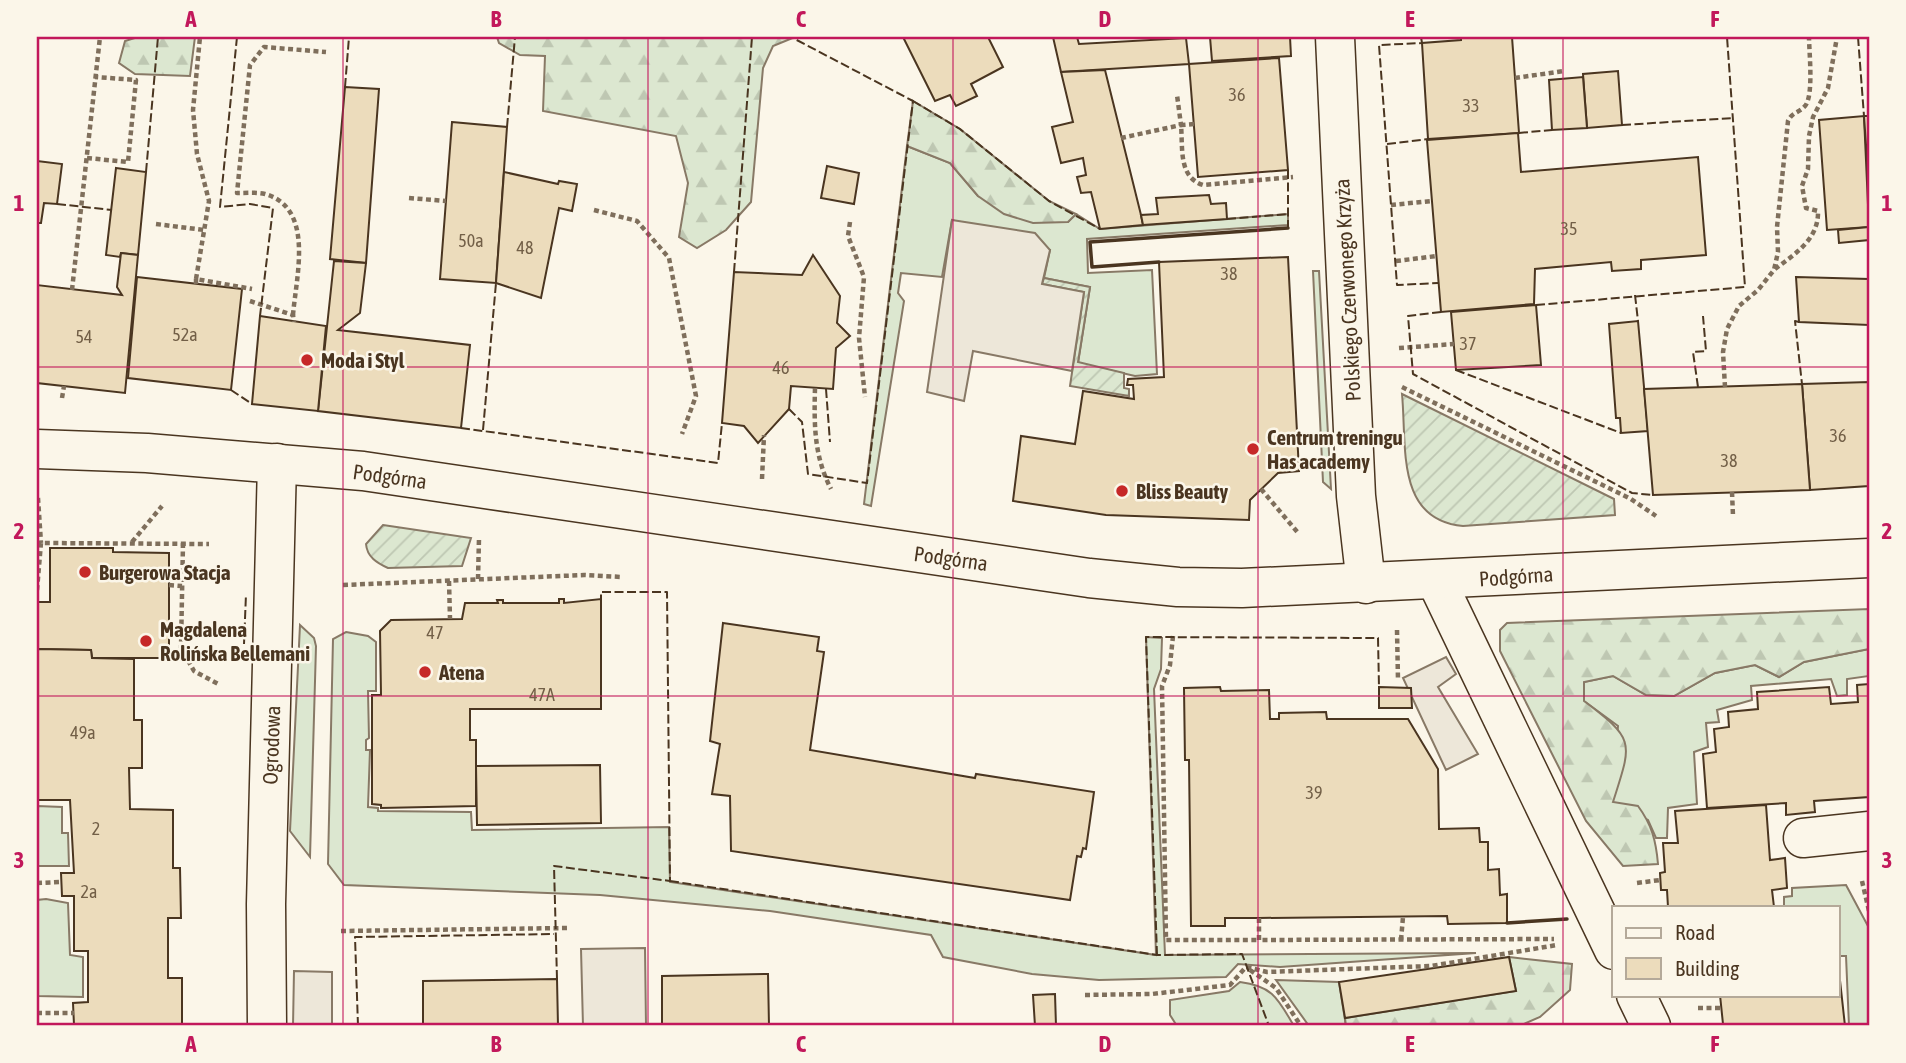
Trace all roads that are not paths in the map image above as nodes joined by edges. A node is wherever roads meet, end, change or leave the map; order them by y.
1 (1335, 37) edge
2 (277, 463) junction
3 (37, 467) edge
4 (1869, 558) edge
5 (1436, 580) junction
6 (1366, 584) junction
7 (1869, 831) edge
8 (1802, 838) dead end
9 (1603, 941) edge
10 (1636, 996) edge
11 (267, 1026) edge
12 (1651, 1026) edge

1 - 6 street, Polskiego Czerwonego Krzyża
2 - 3 street, Podgórna
2 - 6 street, Podgórna
2 - 11 street, Ogrodowa
4 - 5 street, Podgórna
5 - 6 street, Podgórna
5 - 9 street
7 - 8 street
10 - 12 street

